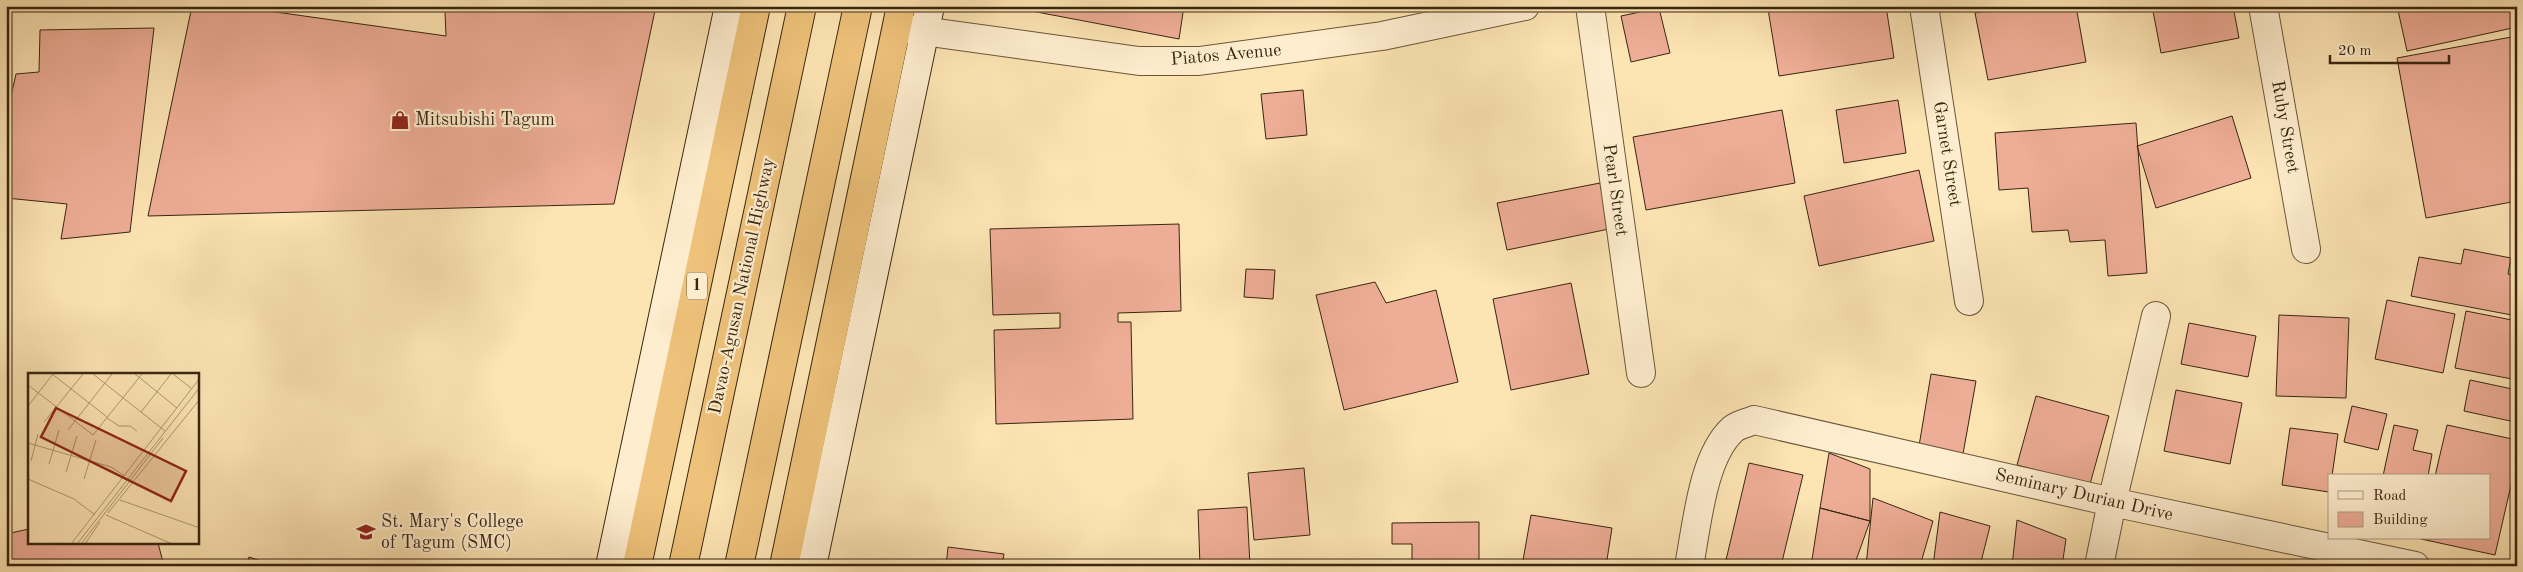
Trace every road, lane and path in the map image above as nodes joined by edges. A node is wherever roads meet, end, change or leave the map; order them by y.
1 (729, 6) edge
2 (756, 6) edge
3 (802, 6) edge
4 (858, 6) edge
5 (930, 6) edge
6 (1525, 6) edge
7 (1590, 6) edge
8 (1924, 6) edge
9 (2263, 6) edge
10 (898, 17) edge
11 (925, 32) junction
12 (2306, 249) dead end
13 (1969, 301) dead end
14 (2156, 316) dead end
15 (1641, 373) dead end
16 (2112, 502) junction
17 (610, 566) edge
18 (637, 566) edge
19 (683, 566) edge
20 (739, 566) edge
21 (784, 566) edge
22 (812, 566) edge
23 (1689, 566) edge
24 (2099, 566) edge
25 (2415, 566) edge

1 - 17 street
2 - 18 highway, 1
3 - 19 highway, Davao-Agusan National Highway
4 - 20 highway
5 - 11 street
6 - 11 street, Piatos Avenue
7 - 15 street, Pearl Street
8 - 13 street, Garnet Street
9 - 12 street, Ruby Street
10 - 11 street, Piatos Avenue
10 - 21 highway
11 - 22 street
14 - 16 street
16 - 23 street, Seminary Durian Drive
16 - 24 street
16 - 25 street, Seminary Durian Drive

